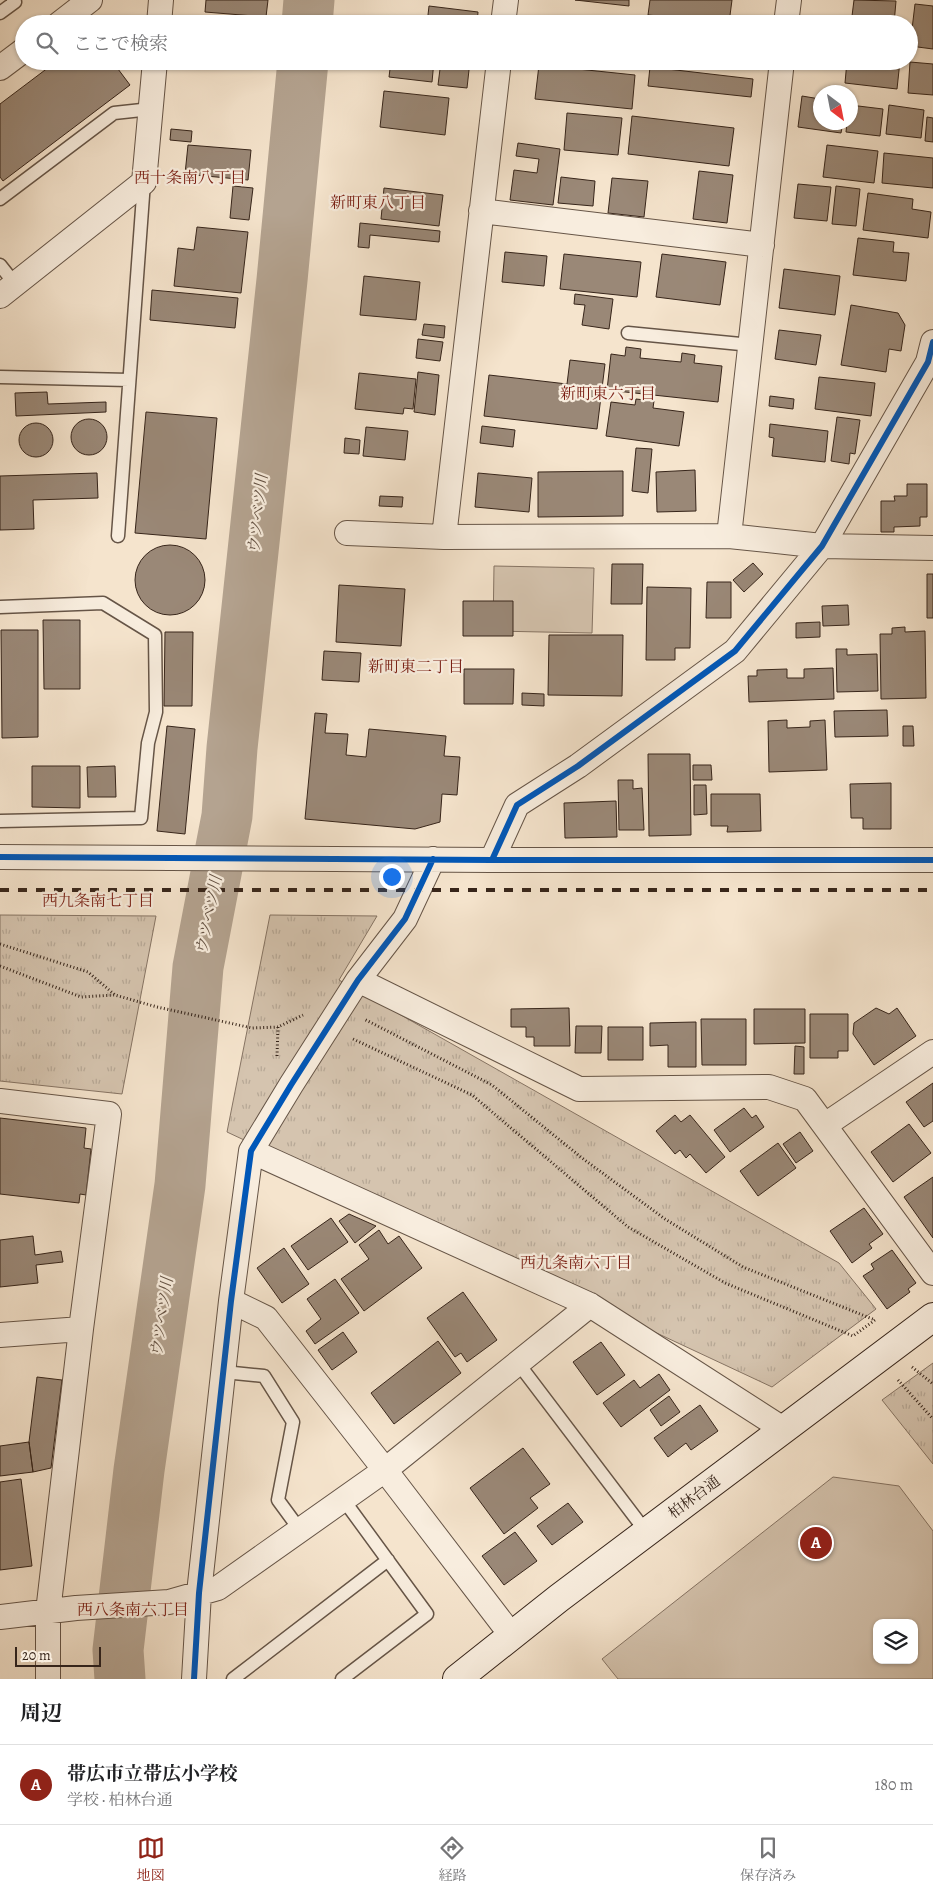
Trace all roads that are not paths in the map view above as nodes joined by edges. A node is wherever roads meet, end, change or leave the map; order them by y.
1 (13, 0) edge
2 (90, 0) edge
3 (161, 0) edge
4 (506, 0) edge
5 (789, 0) edge
6 (0, 13) edge
7 (71, 15) edge
8 (160, 15) edge
9 (504, 15) edge
10 (787, 15) edge
11 (15, 55) edge
12 (2, 63) edge
13 (154, 70) edge
14 (497, 70) edge
15 (781, 70) edge
16 (151, 110) junction
17 (144, 182) junction
18 (0, 199) edge
19 (481, 211) junction
20 (762, 245) junction
21 (0, 265) edge
22 (7, 290) edge
23 (628, 333) dead end
24 (933, 342) edge
25 (751, 345) junction
26 (0, 377) edge
27 (129, 380) junction
28 (347, 532) dead end
29 (118, 536) dead end
30 (444, 536) junction
31 (729, 536) junction
32 (822, 546) junction
33 (933, 548) edge
34 (0, 607) edge
35 (0, 822) edge
36 (0, 857) edge
37 (433, 859) junction
38 (492, 860) junction
39 (933, 860) edge
40 (358, 980) junction
41 (933, 1052) edge
42 (0, 1101) edge
43 (825, 1125) junction
44 (252, 1151) junction
45 (933, 1273) edge
46 (231, 1301) junction
47 (590, 1305) junction
48 (933, 1318) edge
49 (81, 1329) junction
50 (0, 1336) edge
51 (518, 1363) junction
52 (224, 1372) junction
53 (783, 1429) junction
54 (385, 1470) junction
55 (343, 1499) junction
56 (300, 1530) junction
57 (647, 1533) junction
58 (388, 1560) junction
59 (199, 1593) junction
60 (48, 1612) junction
61 (0, 1617) edge
62 (512, 1636) junction
63 (48, 1679) edge
64 (194, 1679) edge
65 (233, 1679) edge
66 (342, 1679) edge
67 (457, 1679) edge

1 - 6 lane
2 - 7 street
3 - 8 street
4 - 9 street
5 - 10 street
11 - 12 street
13 - 16 street
14 - 19 street
15 - 20 street
16 - 17 street
16 - 18 lane
17 - 22 street
17 - 27 lane
19 - 20 street
19 - 30 street
20 - 25 street
21 - 22 lane
23 - 25 lane
24 - 32 street
25 - 31 street
26 - 27 lane
27 - 29 lane
28 - 30 street
30 - 31 street
31 - 32 street
32 - 33 street
32 - 38 street
34 - 35 lane
36 - 37 street
37 - 38 street
37 - 40 street
38 - 39 street
40 - 43 street
40 - 44 street
41 - 43 street
42 - 49 street
43 - 45 street
44 - 46 street
44 - 47 street
46 - 52 street
46 - 54 street
47 - 51 street
47 - 53 street
48 - 53 street, 柏林台通
49 - 50 street
49 - 60 street
51 - 54 street
51 - 57 lane
52 - 56 lane
52 - 59 street
53 - 57 street, 柏林台通
54 - 55 street
54 - 62 street
55 - 56 street
55 - 58 lane
56 - 59 street
57 - 62 street, 柏林台通
58 - 65 lane
58 - 66 lane
59 - 60 street
59 - 64 street
60 - 61 street
60 - 63 street
62 - 67 street, 柏林台通

